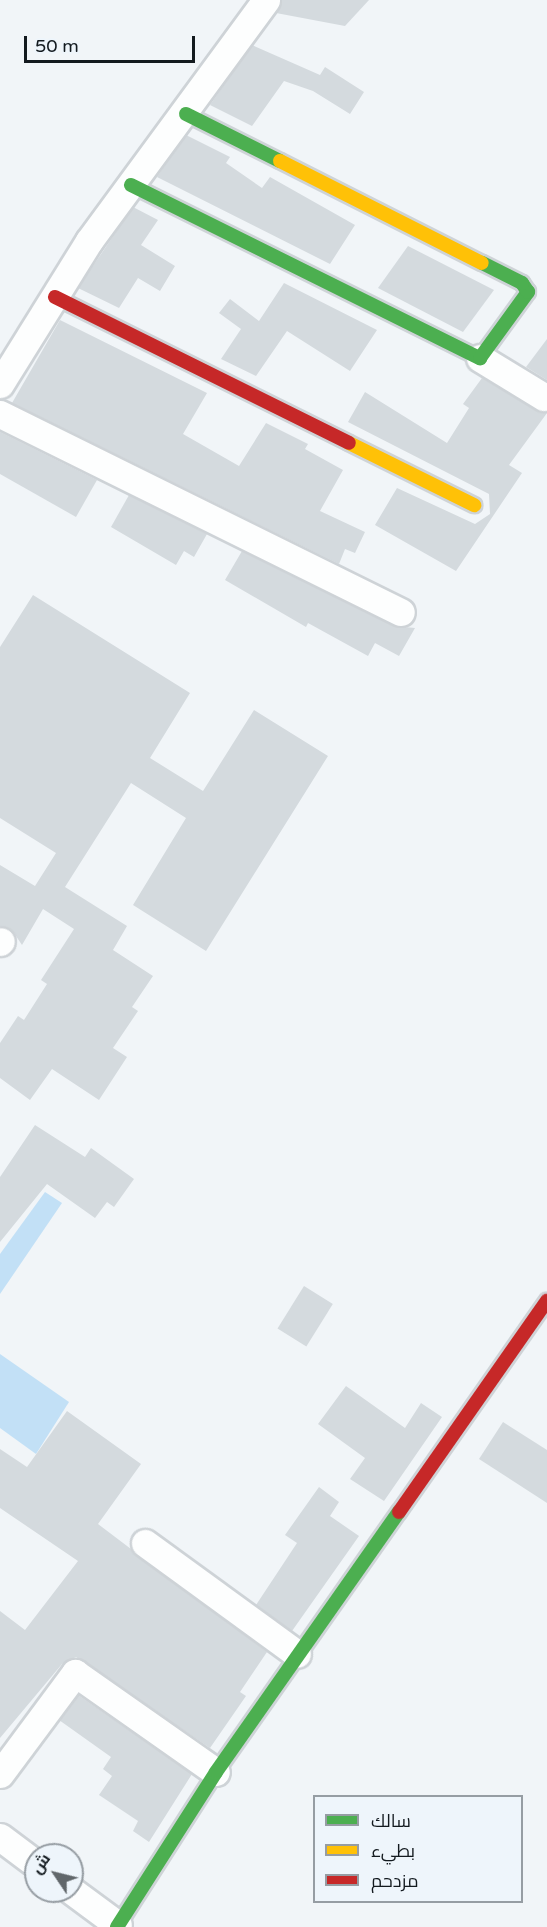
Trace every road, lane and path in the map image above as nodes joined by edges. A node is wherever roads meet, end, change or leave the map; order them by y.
1 (266, 0) edge
2 (186, 114) junction
3 (130, 185) junction
4 (55, 297) junction
5 (480, 358) junction
6 (0, 384) edge
7 (544, 397) dead end
8 (0, 414) edge
9 (474, 505) dead end
10 (401, 612) dead end
11 (547, 1301) edge
12 (145, 1543) dead end
13 (297, 1654) junction
14 (216, 1772) junction
15 (0, 1774) edge
16 (0, 1837) edge
17 (24, 1855) edge
18 (84, 1900) edge
19 (118, 1926) edge

1 - 2 street
2 - 3 street
2 - 5 street
3 - 4 street
3 - 5 street
4 - 6 street
4 - 9 street
5 - 7 street
8 - 10 street
11 - 13 street
12 - 13 street
13 - 14 street
14 - 15 street
14 - 19 street
16 - 17 street
18 - 19 street

